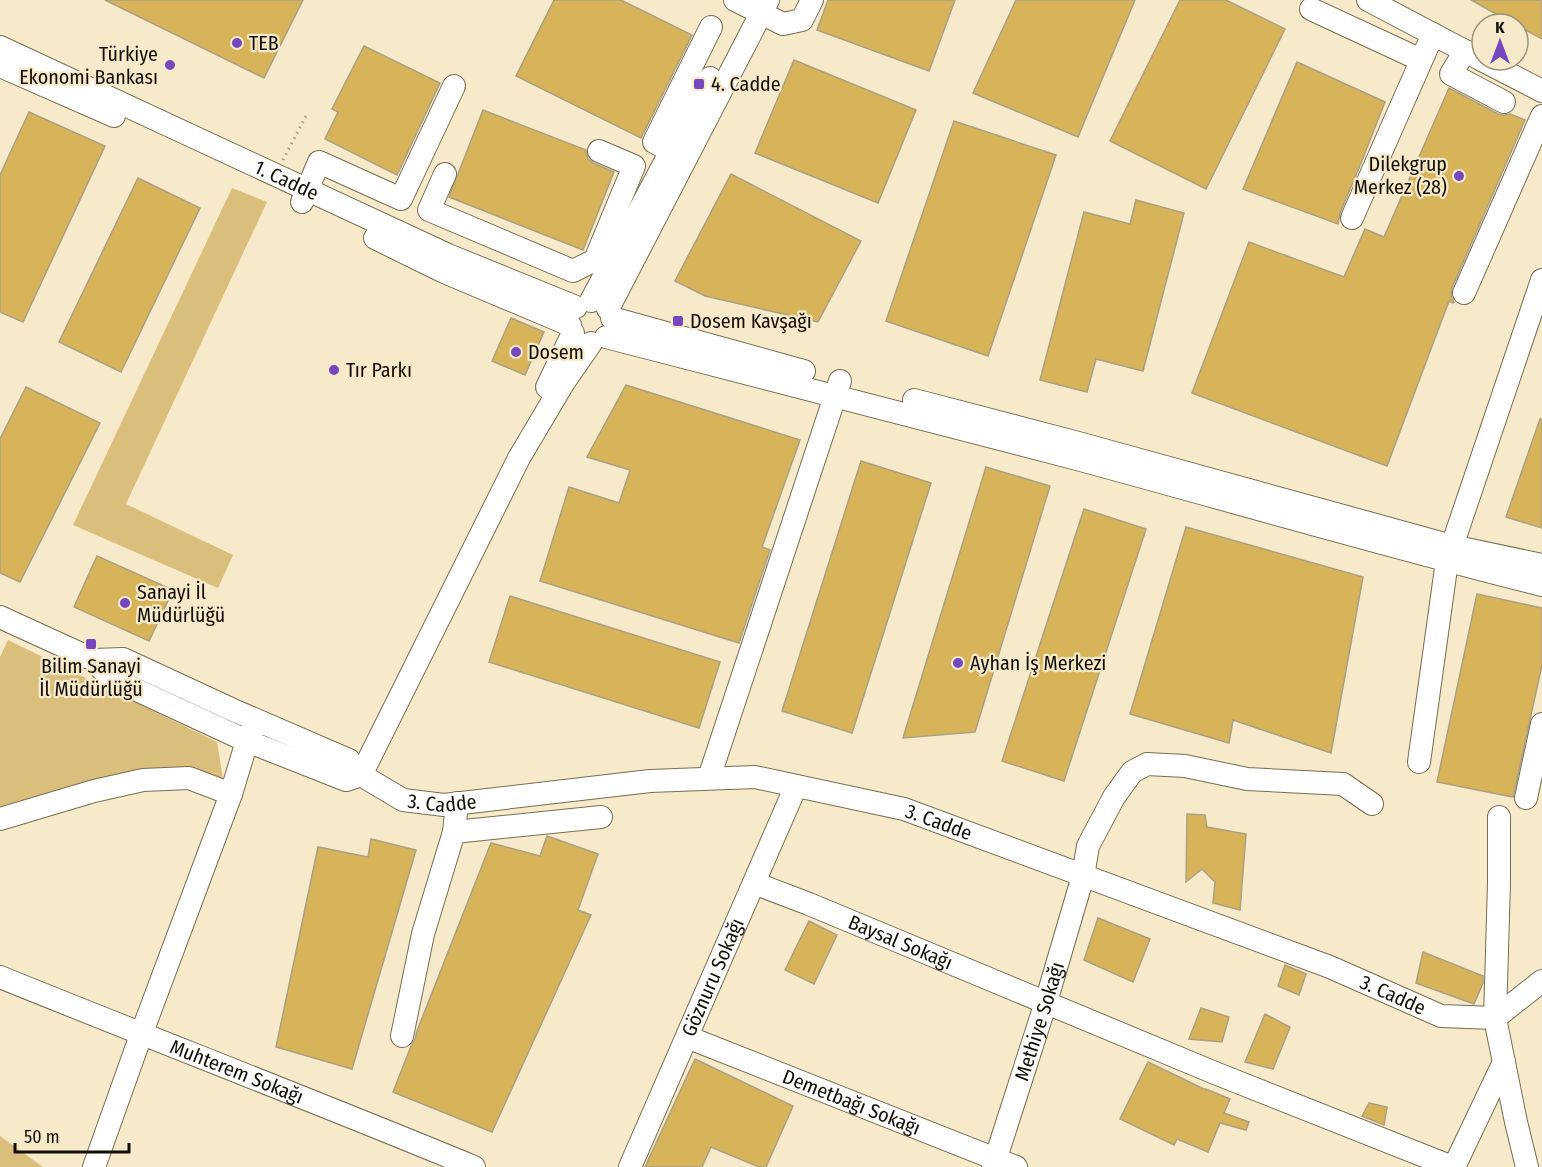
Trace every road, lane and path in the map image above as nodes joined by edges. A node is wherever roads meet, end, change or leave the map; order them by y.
1 (812, 0) edge
2 (1368, 0) edge
3 (753, 4) edge
4 (1311, 9) dead end
5 (711, 27) dead end
6 (1432, 34) junction
7 (0, 47) edge
8 (1470, 54) edge
9 (1421, 60) junction
10 (1470, 61) edge
11 (0, 66) edge
12 (1505, 72) edge
13 (454, 86) dead end
14 (1542, 91) edge
15 (1504, 102) dead end
16 (307, 114) dead end
17 (1542, 116) edge
18 (599, 151) dead end
19 (679, 154) junction
20 (445, 174) dead end
21 (276, 175) junction
22 (305, 196) junction
23 (1352, 218) dead end
24 (453, 220) junction
25 (437, 259) junction
26 (1542, 280) edge
27 (1464, 293) dead end
28 (591, 322) junction
29 (838, 388) junction
30 (1449, 553) junction
31 (1542, 565) edge
32 (1542, 585) edge
33 (0, 617) edge
34 (229, 720) junction
35 (1542, 724) edge
36 (252, 730) junction
37 (1419, 762) dead end
38 (361, 775) junction
39 (709, 778) junction
40 (796, 786) junction
41 (231, 794) junction
42 (1526, 798) dead end
43 (457, 803) junction
44 (1372, 804) dead end
45 (601, 817) dead end
46 (1499, 817) dead end
47 (0, 819) edge
48 (454, 832) junction
49 (1083, 876) junction
50 (754, 883) junction
51 (0, 977) edge
52 (1542, 981) edge
53 (1046, 1002) junction
54 (1496, 1018) junction
55 (141, 1035) junction
56 (402, 1036) dead end
57 (687, 1037) junction
58 (1504, 1062) junction
59 (1532, 1160) edge
60 (1002, 1164) edge
61 (94, 1167) edge
62 (474, 1167) edge
63 (630, 1167) edge
64 (1453, 1167) edge

1 - 3 street
2 - 6 street
3 - 19 street
4 - 9 street
5 - 19 street
6 - 8 street
6 - 9 street
7 - 21 street, 1. Cadde
9 - 23 street
10 - 15 street
11 - 22 street, 1. Cadde
12 - 14 street
13 - 22 street
16 - 21 path
17 - 27 street
18 - 24 street
19 - 28 street
20 - 24 street
21 - 22 street, 1. Cadde
22 - 25 street, 1. Cadde
24 - 25 street
25 - 28 street, 1. Cadde
26 - 30 street
28 - 29 street, 1. Cadde
28 - 38 street
29 - 30 street, 1. Cadde
29 - 39 street
30 - 31 street
30 - 32 street
30 - 37 street
33 - 34 street
34 - 36 street
34 - 41 street
35 - 42 street
36 - 38 street
36 - 41 street
38 - 43 street, 3. Cadde
39 - 40 street, 3. Cadde
39 - 43 street, 3. Cadde
40 - 49 street, 3. Cadde
40 - 50 street, Göznuru Sokağı
41 - 47 street
41 - 55 street
43 - 48 street
44 - 49 street, Methiye Sokağı
45 - 48 street
46 - 54 street
48 - 56 street
49 - 53 street, Methiye Sokağı
49 - 54 street, 3. Cadde
50 - 53 street, Baysal Sokağı
50 - 57 street, Göznuru Sokağı
51 - 55 street, Muhterem Sokağı
52 - 54 street
53 - 60 street, Methiye Sokağı
53 - 64 street, Baysal Sokağı
54 - 58 street
55 - 61 street
55 - 62 street, Muhterem Sokağı
57 - 60 street, Demetbağı Sokağı
57 - 63 street, Göznuru Sokağı
58 - 59 street
58 - 64 street

